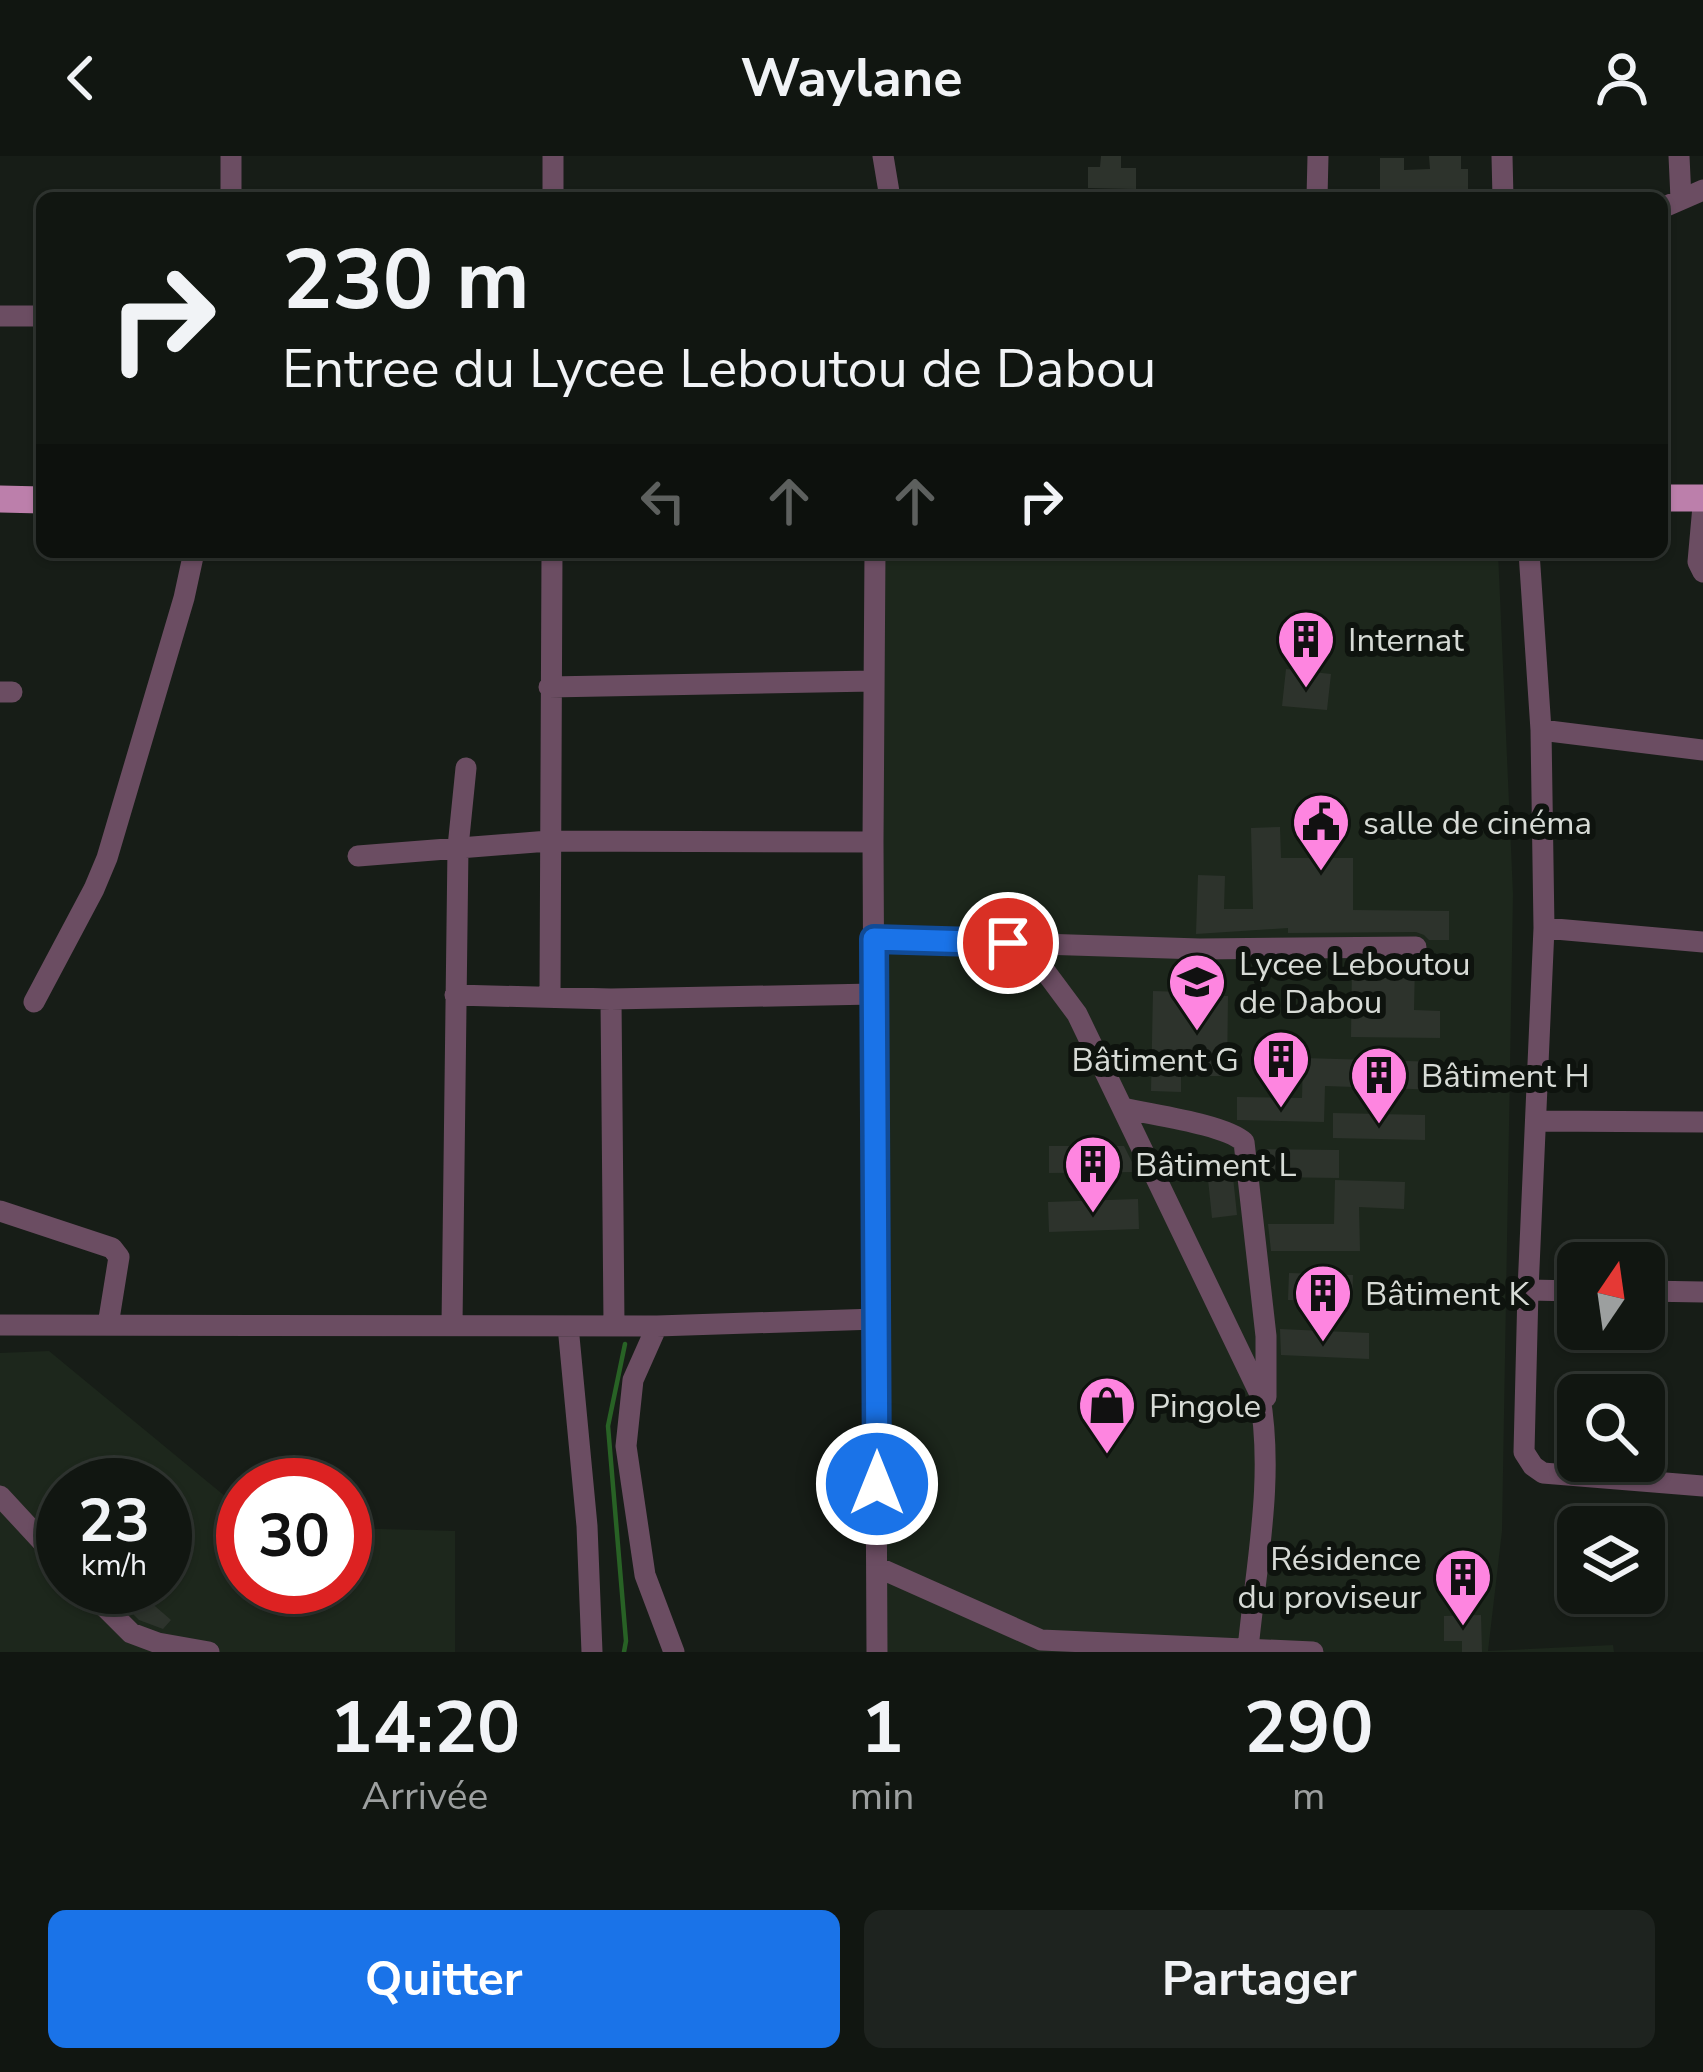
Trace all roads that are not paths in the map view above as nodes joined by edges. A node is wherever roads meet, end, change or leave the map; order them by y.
1 (231, 156) edge
2 (553, 156) edge
3 (883, 156) edge
4 (1318, 156) edge
5 (1502, 156) edge
6 (1679, 156) edge
7 (1703, 190) edge
8 (231, 192) edge
9 (553, 192) edge
10 (889, 192) edge
11 (1317, 192) edge
12 (1503, 192) edge
13 (1672, 204) edge
14 (0, 316) edge
15 (36, 316) edge
16 (0, 499) edge
17 (1668, 499) edge
18 (36, 500) edge
19 (1703, 502) edge
20 (193, 558) edge
21 (552, 558) edge
22 (874, 558) edge
23 (1528, 558) edge
24 (1703, 572) edge
25 (874, 681) junction
26 (549, 687) junction
27 (1540, 730) junction
28 (1703, 750) edge
29 (466, 768) dead end
30 (549, 841) junction
31 (873, 842) junction
32 (458, 847) junction
33 (358, 856) dead end
34 (1544, 928) junction
35 (874, 939) junction
36 (1703, 942) edge
37 (1008, 943) junction
38 (1416, 947) dead end
39 (874, 994) junction
40 (455, 995) junction
41 (550, 998) junction
42 (611, 998) junction
43 (34, 1002) dead end
44 (1123, 1108) junction
45 (1537, 1120) junction
46 (1703, 1122) edge
47 (0, 1211) edge
48 (1528, 1290) junction
49 (1557, 1291) edge
50 (1665, 1291) edge
51 (1703, 1292) edge
52 (876, 1319) junction
53 (614, 1324) junction
54 (0, 1325) edge
55 (108, 1325) junction
56 (452, 1325) junction
57 (568, 1326) junction
58 (657, 1326) junction
59 (1265, 1426) junction
60 (1703, 1486) edge
61 (0, 1496) edge
62 (36, 1535) edge
63 (877, 1567) junction
64 (112, 1614) edge
65 (1247, 1649) edge
66 (209, 1652) edge
67 (592, 1652) edge
68 (674, 1652) edge
69 (877, 1652) edge
70 (1313, 1652) edge

1 - 8 street
2 - 9 street
3 - 10 street
4 - 11 street
5 - 12 street
6 - 13 street
7 - 13 street
14 - 15 street
16 - 18 main road
17 - 19 main road
19 - 24 street
20 - 43 street
21 - 26 street
22 - 25 street
23 - 27 street
25 - 26 street
25 - 31 street
26 - 30 street
27 - 28 street
27 - 34 street
29 - 32 street
30 - 31 street
30 - 32 street
30 - 41 street
31 - 35 street
32 - 33 street
32 - 40 street
34 - 36 street
34 - 45 street
35 - 37 street
35 - 39 street
37 - 38 street
37 - 44 street
39 - 42 street
39 - 52 street
40 - 41 street
40 - 56 street
41 - 42 street
42 - 53 street
44 - 59 street
44 - 59 street
45 - 46 street
45 - 48 street
47 - 55 street
48 - 49 street
48 - 60 street
50 - 51 street
52 - 58 street
52 - 63 street
53 - 57 street
53 - 58 street
54 - 55 street
55 - 56 street
56 - 57 street
57 - 67 street
58 - 68 street
59 - 65 street
61 - 62 street
63 - 65 street
63 - 69 street
64 - 66 street
65 - 70 street

